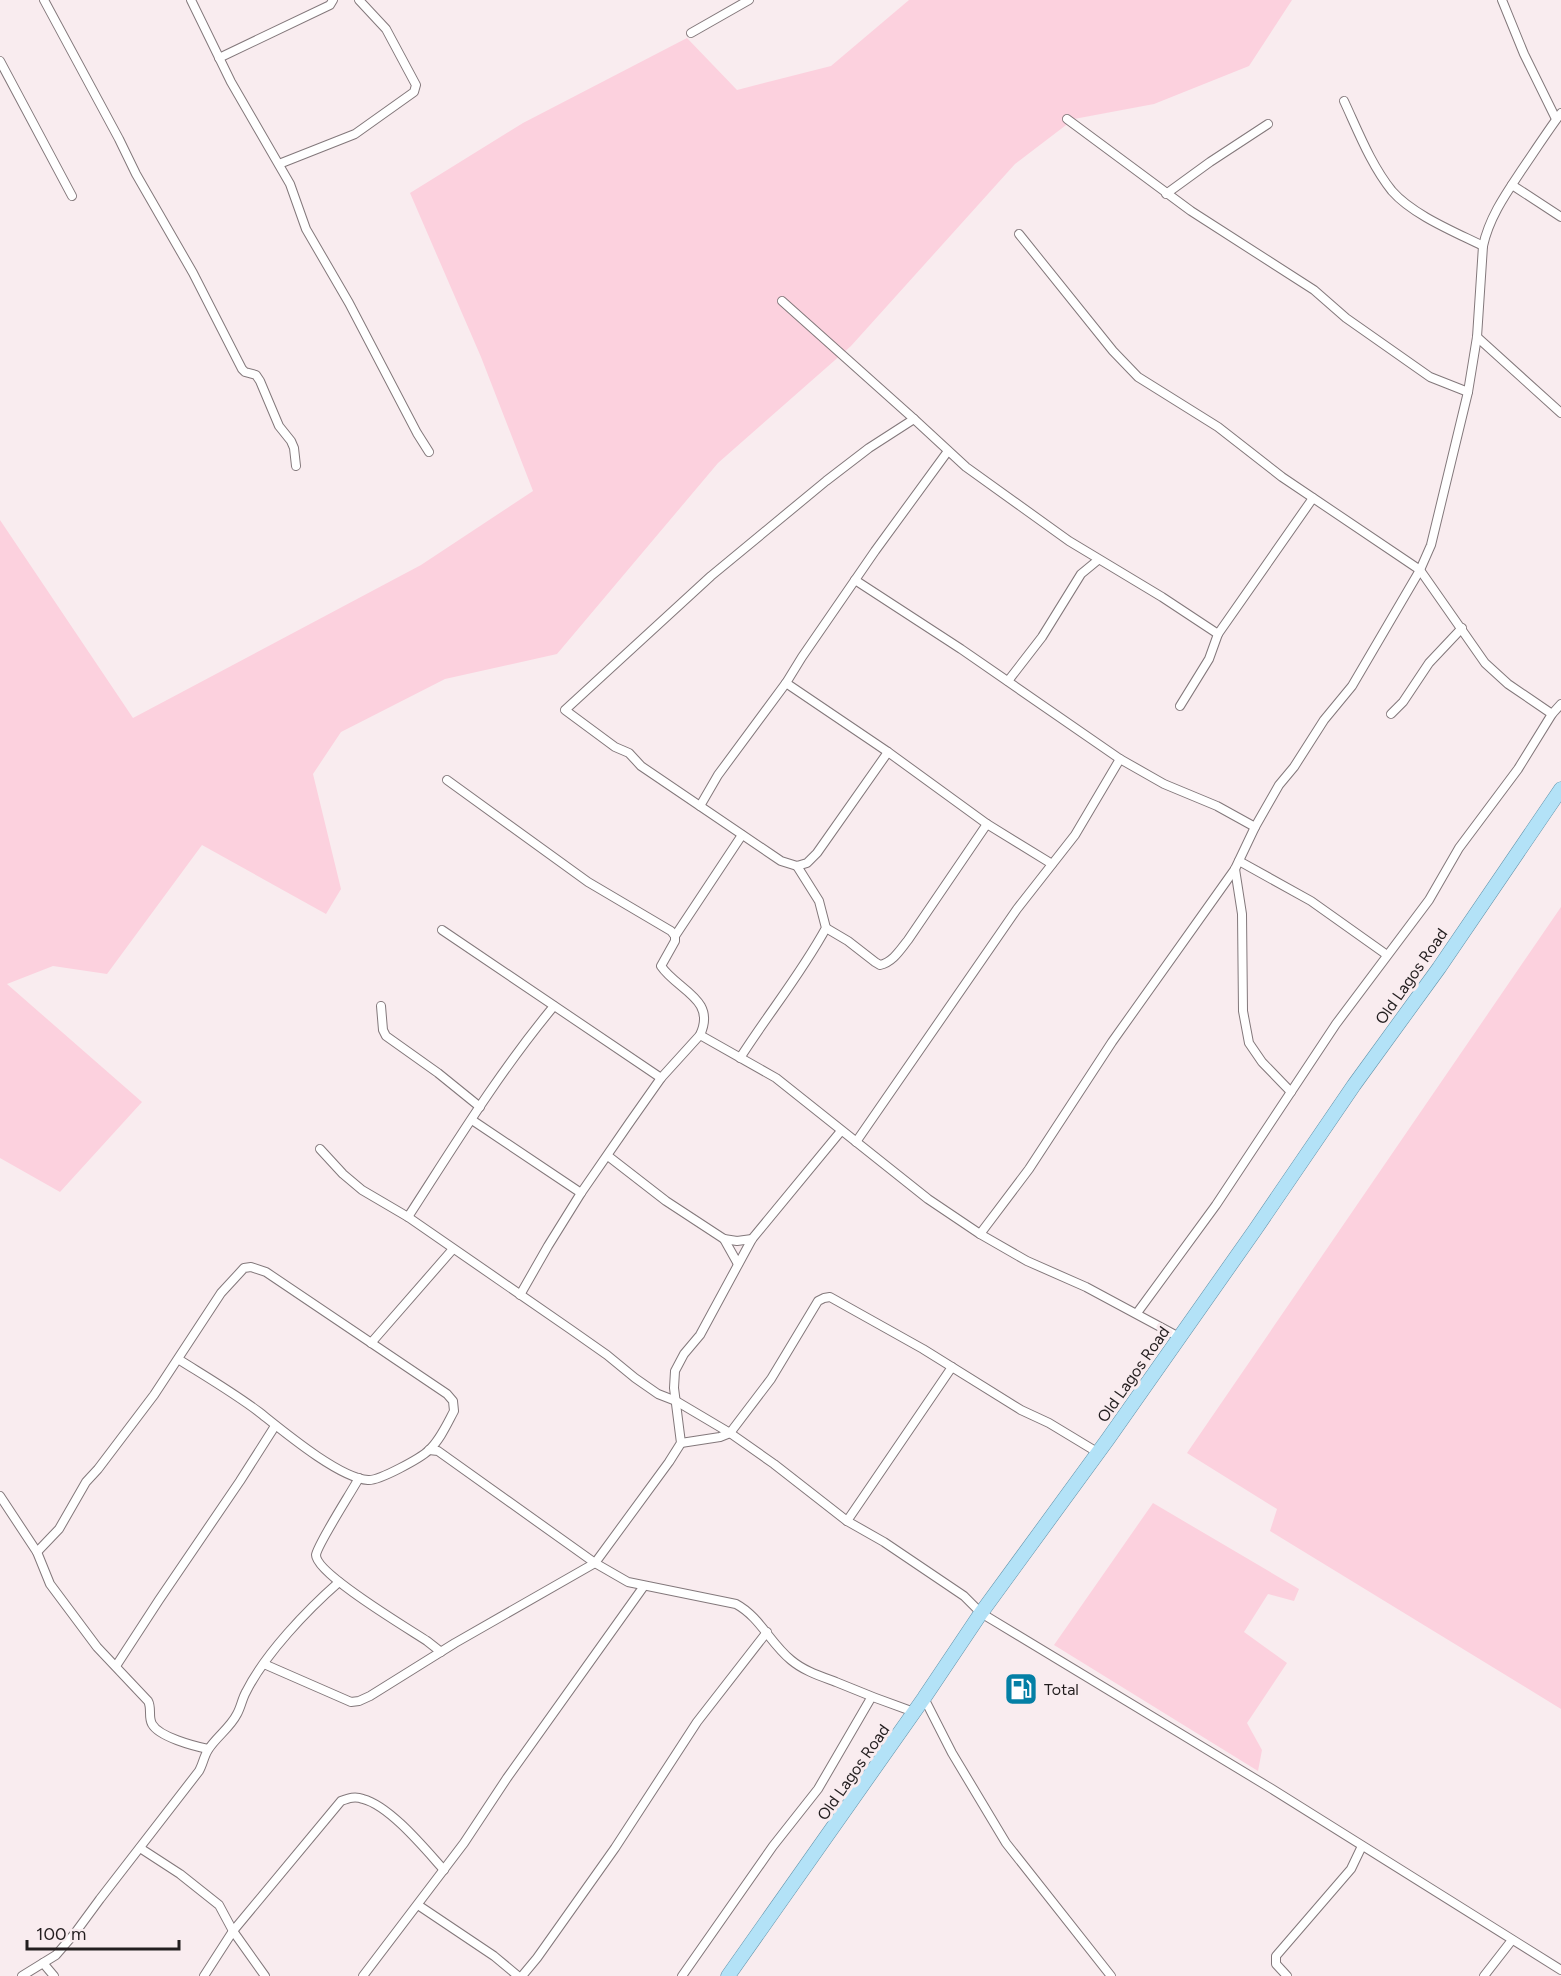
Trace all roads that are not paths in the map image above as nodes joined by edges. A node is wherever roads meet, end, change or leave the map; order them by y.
1 (44, 0) edge
2 (191, 0) edge
3 (333, 0) edge
4 (359, 0) edge
5 (750, 0) edge
6 (1502, 0) edge
7 (691, 33) dead end
8 (219, 58) junction
9 (0, 61) edge
10 (1344, 101) dead end
11 (1559, 116) edge
12 (1067, 119) dead end
13 (1268, 124) dead end
14 (279, 164) junction
15 (1512, 185) junction
16 (1166, 194) junction
17 (72, 196) dead end
18 (1561, 217) edge
19 (1019, 234) dead end
20 (1483, 246) junction
21 (782, 302) dead end
22 (1477, 337) junction
23 (1468, 392) junction
24 (1561, 413) edge
25 (914, 418) junction
26 (948, 451) junction
27 (429, 452) dead end
28 (296, 466) dead end
29 (1313, 498) junction
30 (1098, 560) junction
31 (1420, 570) junction
32 (855, 580) junction
33 (1462, 628) junction
34 (1218, 634) junction
35 (1008, 681) junction
36 (786, 683) junction
37 (1561, 704) edge
38 (1180, 706) dead end
39 (1391, 714) dead end
40 (1552, 714) junction
41 (888, 752) junction
42 (1120, 759) junction
43 (447, 780) dead end
44 (1561, 789) edge
45 (700, 806) junction
46 (987, 824) junction
47 (1255, 827) junction
48 (742, 835) junction
49 (1052, 864) junction
50 (1237, 865) junction
51 (797, 866) junction
52 (826, 928) junction
53 (442, 930) dead end
54 (675, 936) junction
55 (1387, 955) junction
56 (381, 1006) dead end
57 (554, 1006) junction
58 (700, 1035) junction
59 (740, 1058) junction
60 (661, 1078) junction
61 (1291, 1092) junction
62 (480, 1107) junction
63 (472, 1120) junction
64 (841, 1131) junction
65 (856, 1142) junction
66 (320, 1149) dead end
67 (608, 1156) junction
68 (581, 1194) junction
69 (408, 1217) junction
70 (980, 1234) junction
71 (724, 1239) junction
72 (752, 1239) junction
73 (453, 1249) junction
74 (738, 1264) junction
75 (520, 1295) junction
76 (1137, 1314) junction
77 (1179, 1337) junction
78 (371, 1343) junction
79 (178, 1359) junction
80 (952, 1367) junction
81 (676, 1401) junction
82 (275, 1426) junction
83 (730, 1433) junction
84 (681, 1443) junction
85 (429, 1450) junction
86 (1097, 1452) junction
87 (358, 1478) junction
88 (0, 1496) edge
89 (847, 1521) junction
90 (37, 1552) junction
91 (595, 1563) junction
92 (339, 1582) junction
93 (644, 1586) junction
94 (981, 1613) junction
95 (767, 1632) junction
96 (441, 1652) junction
97 (264, 1664) junction
98 (116, 1666) junction
99 (871, 1698) junction
100 (924, 1698) junction
101 (914, 1712) junction
102 (208, 1749) junction
103 (1362, 1846) junction
104 (140, 1848) junction
105 (444, 1869) junction
106 (418, 1905) junction
107 (233, 1931) junction
108 (1512, 1940) junction
109 (43, 1963) junction
110 (1561, 1970) edge
111 (22, 1976) edge
112 (54, 1976) edge
113 (204, 1976) edge
114 (265, 1976) edge
115 (363, 1976) edge
116 (520, 1976) edge
117 (682, 1976) edge
118 (728, 1976) edge
119 (1111, 1976) edge
120 (1287, 1976) edge
121 (1484, 1976) edge

1 - 28 street
2 - 8 street
3 - 8 street
4 - 14 street
5 - 7 street
6 - 11 street
8 - 14 street
9 - 17 street
10 - 20 street
11 - 15 street
12 - 16 street
13 - 16 street
14 - 27 street
15 - 18 street
15 - 20 street
16 - 23 street
19 - 29 street
20 - 22 street
21 - 25 street
22 - 23 street
22 - 24 street
23 - 31 street
25 - 26 street
25 - 45 street
26 - 30 street
26 - 32 street
29 - 31 street
29 - 34 street
30 - 34 street
30 - 35 street
31 - 33 street
31 - 47 street
32 - 35 street
32 - 36 street
33 - 39 street
33 - 40 street
34 - 38 street
35 - 42 street
36 - 41 street
36 - 45 street
37 - 40 street
40 - 55 street
41 - 46 street
41 - 51 street
42 - 47 street
42 - 49 street
43 - 54 street
44 - 77 main road, Old Lagos Road
45 - 48 street
46 - 49 street
46 - 52 street
47 - 50 street
48 - 51 street
48 - 54 street
49 - 65 street
50 - 55 street
50 - 61 street
50 - 70 street
51 - 52 street
52 - 59 street
53 - 57 street
54 - 58 street
55 - 61 street
56 - 62 street
57 - 60 street
57 - 62 street
58 - 59 street
58 - 60 street
59 - 64 street
60 - 67 street
61 - 76 street
62 - 63 street
63 - 68 street
63 - 69 street
64 - 65 street
64 - 72 street
65 - 70 street
66 - 69 street
67 - 68 street
67 - 71 street
68 - 75 street
69 - 73 street
70 - 76 street
71 - 72 street
71 - 74 street
72 - 74 street
73 - 75 street
73 - 78 street
74 - 81 street
75 - 81 street
76 - 77 street
77 - 86 main road, Old Lagos Road
78 - 79 street
78 - 85 street
79 - 82 street
79 - 90 street
80 - 83 street
80 - 86 street
80 - 89 street
81 - 83 street
81 - 84 street
82 - 87 street
82 - 98 street
83 - 84 street
83 - 89 street
84 - 91 street
85 - 87 street
85 - 91 street
86 - 94 main road, Old Lagos Road
87 - 92 street
88 - 90 street
89 - 94 street
90 - 98 street
91 - 93 street
91 - 96 street
92 - 96 street
92 - 97 street
93 - 95 street
93 - 105 street
94 - 100 main road, Old Lagos Road
94 - 103 street
95 - 99 street
95 - 116 street
96 - 97 street
97 - 102 street
98 - 102 street
99 - 101 street
99 - 117 street
100 - 101 main road, Old Lagos Road
100 - 119 street
101 - 118 main road, Old Lagos Road
102 - 104 street
103 - 108 street
103 - 120 street
104 - 107 street
104 - 109 street
105 - 106 street
105 - 107 street
106 - 115 street
106 - 116 street
107 - 113 street
107 - 114 street
108 - 110 street
108 - 121 street
109 - 111 street
109 - 112 street

